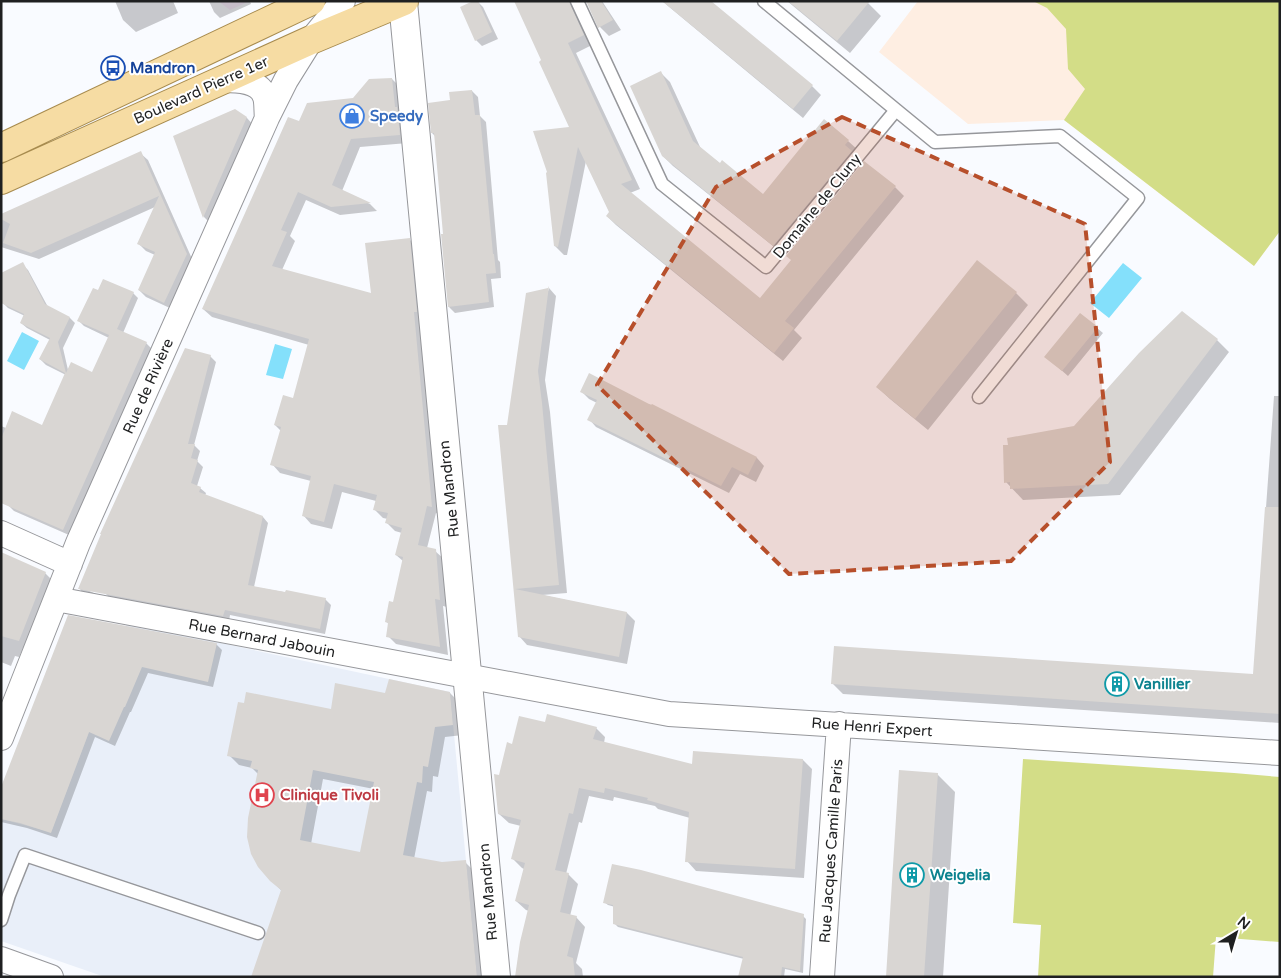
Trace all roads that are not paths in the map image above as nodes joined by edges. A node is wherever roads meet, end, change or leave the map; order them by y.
1 (311, 1) edge
2 (343, 1) edge
3 (403, 1) edge
4 (577, 1) edge
5 (764, 1) edge
6 (310, 40) junction
7 (223, 80) junction
8 (896, 110) junction
9 (267, 118) junction
10 (1, 148) edge
11 (1, 180) edge
12 (979, 397) dead end
13 (1, 533) edge
14 (70, 564) junction
15 (56, 599) junction
16 (468, 676) junction
17 (839, 724) junction
18 (1, 738) edge
19 (1280, 753) edge
20 (1, 920) edge
21 (258, 933) dead end
22 (1, 959) edge
23 (51, 977) edge
24 (496, 977) edge
25 (822, 977) edge

1 - 10 main road, Boulevard Pierre 1er
2 - 6 street, Rue de Rivière
3 - 6 main road, Boulevard Pierre 1er
3 - 16 street, Rue Mandron
4 - 8 lane, Domaine de Cluny
5 - 8 lane
6 - 7 main road, Boulevard Pierre 1er
6 - 9 street, Rue de Rivière
7 - 9 street
7 - 11 main road, Boulevard Pierre 1er
8 - 12 lane
9 - 14 street, Rue de Rivière
13 - 14 street
14 - 15 street, Rue de Rivière
15 - 16 street, Rue Bernard Jabouin
15 - 18 street, Rue de Rivière
16 - 17 street, Rue Henri Expert
16 - 24 street, Rue Mandron
17 - 19 street, Rue Henri Expert
17 - 25 street, Rue Jacques Camille Paris
20 - 21 lane
22 - 23 street

